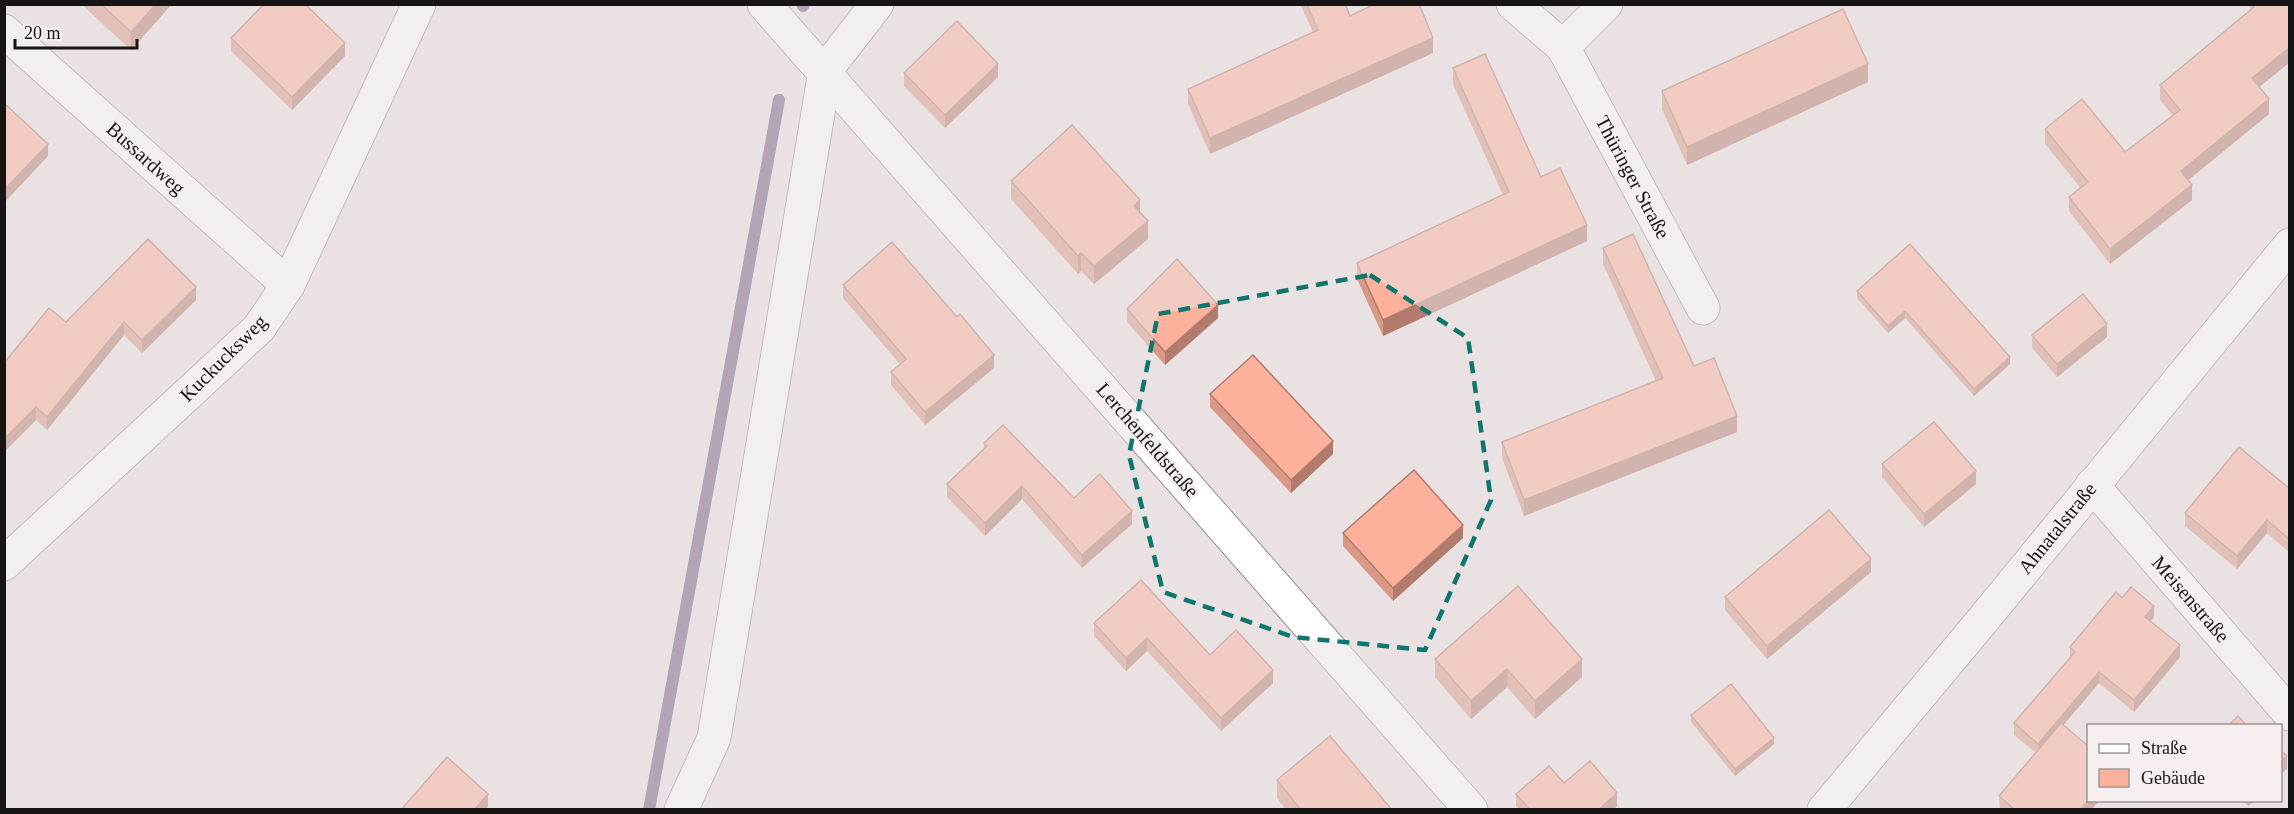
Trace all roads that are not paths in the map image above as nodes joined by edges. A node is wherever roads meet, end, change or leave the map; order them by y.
1 (419, 4) edge
2 (764, 4) edge
3 (877, 4) edge
4 (1513, 4) edge
5 (1606, 4) edge
6 (4, 31) edge
7 (1563, 46) junction
8 (825, 71) junction
9 (2289, 245) edge
10 (288, 285) junction
11 (1703, 308) dead end
12 (2092, 485) junction
13 (4, 564) edge
14 (2289, 714) edge
15 (681, 810) edge
16 (1471, 810) edge
17 (1824, 810) edge

1 - 10 street, Kuckucksweg
2 - 8 street, Lerchenfeldstraße
3 - 8 street
4 - 7 street, Thüringer Straße
5 - 7 street
6 - 10 street, Bussardweg
7 - 11 street, Thüringer Straße
8 - 15 street
8 - 16 street, Lerchenfeldstraße
9 - 12 street, Ahnatalstraße
10 - 13 street, Kuckucksweg
12 - 14 street, Meisenstraße
12 - 17 street, Ahnatalstraße

